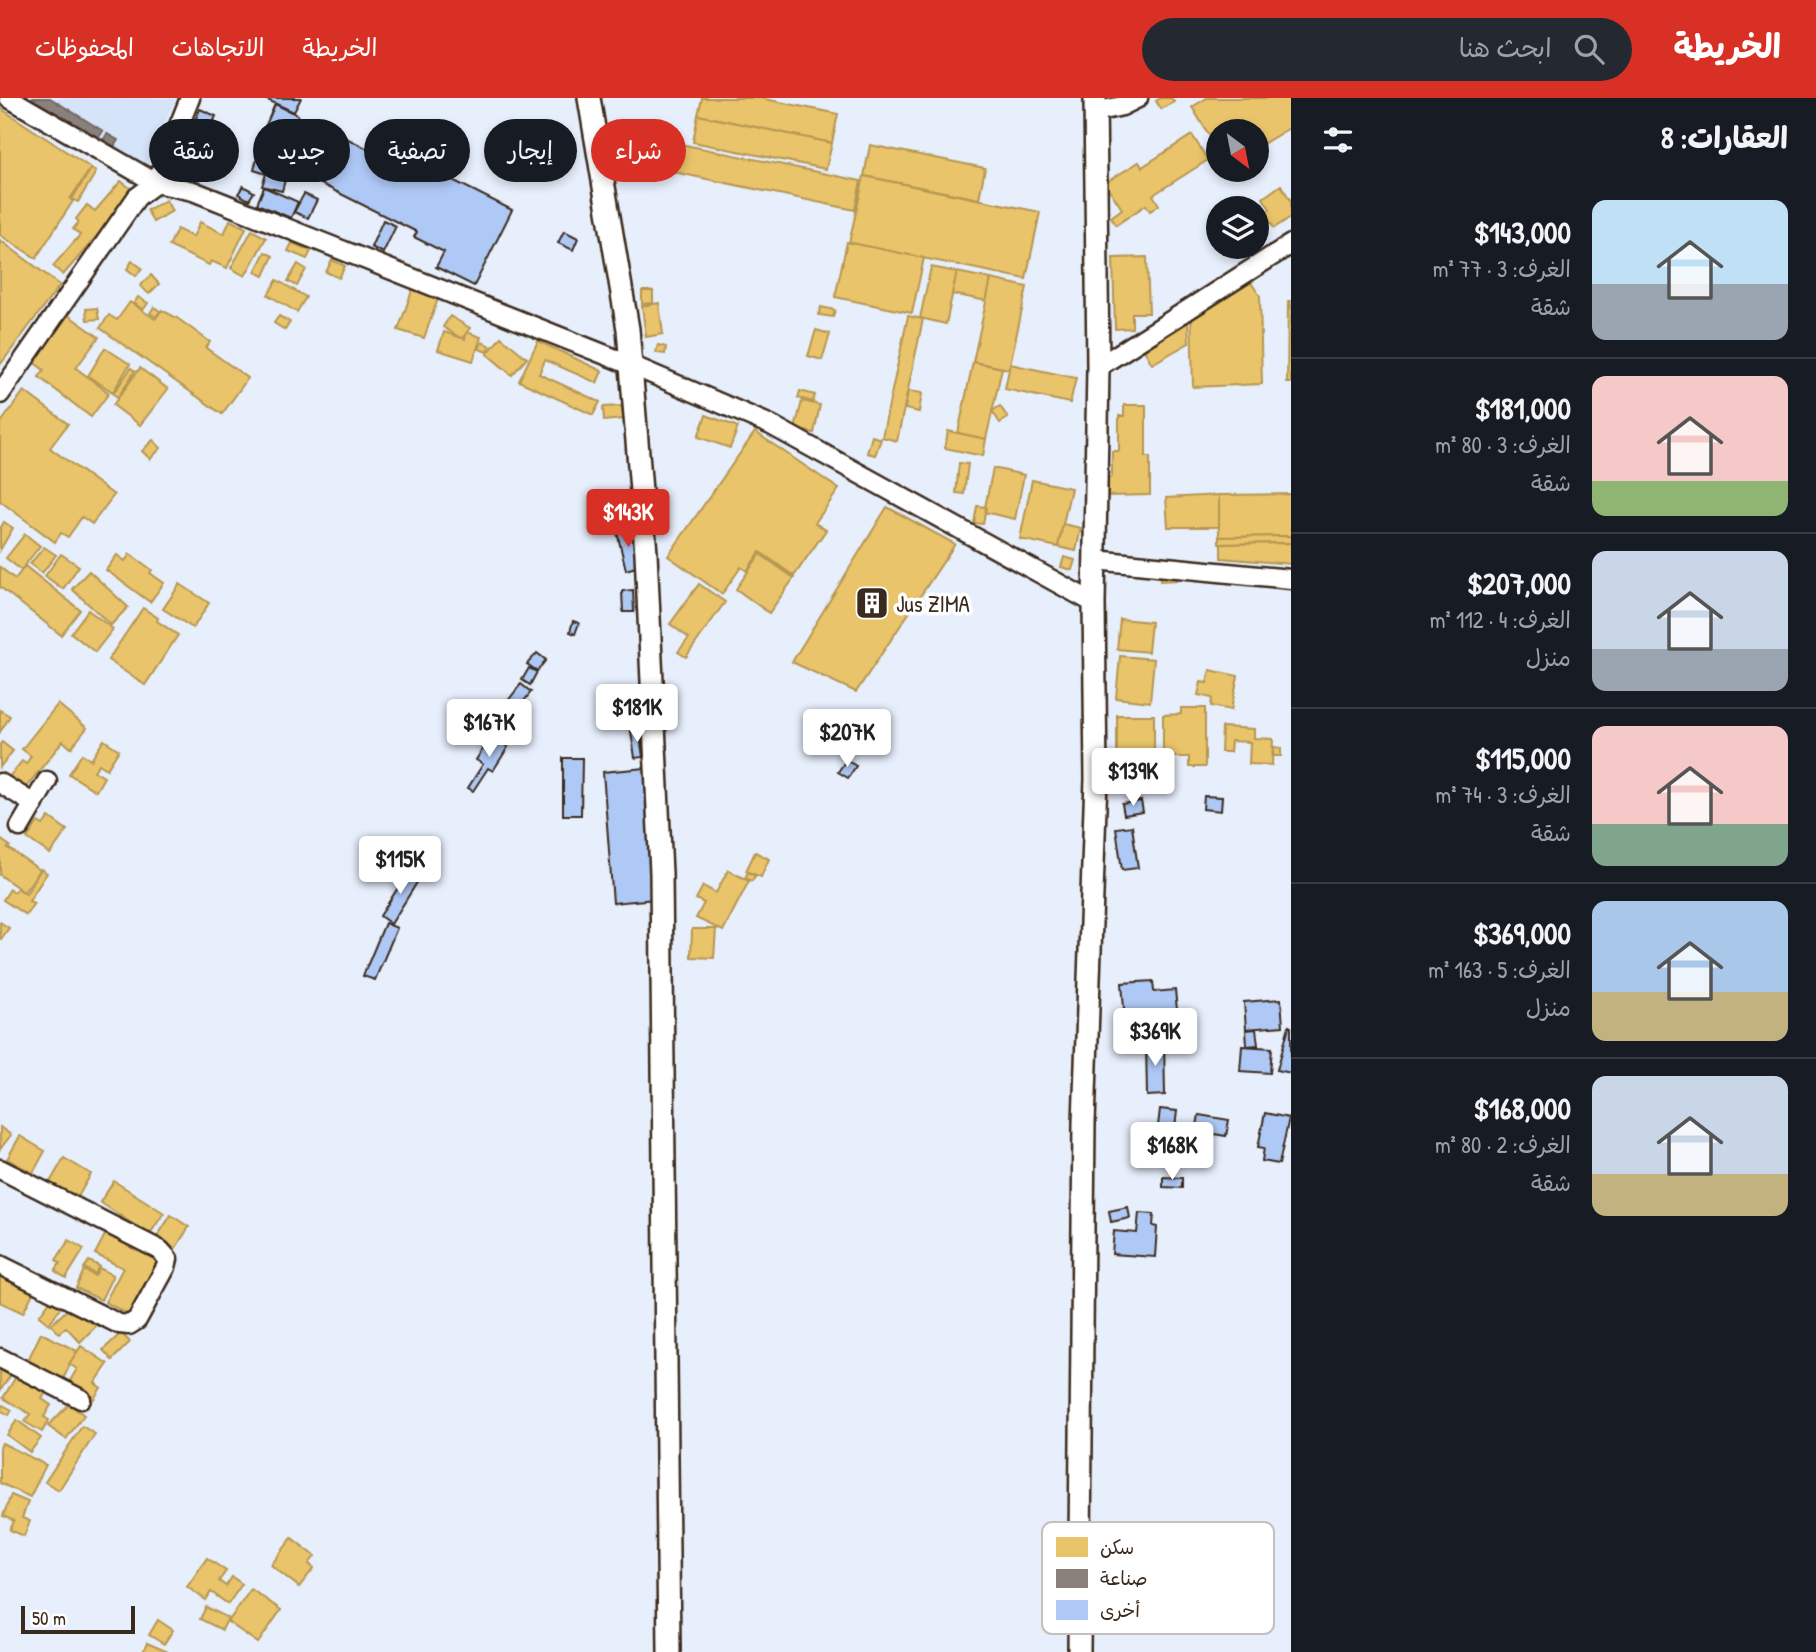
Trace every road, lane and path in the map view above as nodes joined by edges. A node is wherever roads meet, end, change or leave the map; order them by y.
1 (9, 98) edge
2 (190, 98) edge
3 (589, 98) edge
4 (1138, 98) edge
5 (1095, 105) edge
6 (156, 183) junction
7 (1291, 244) edge
8 (631, 365) junction
9 (1098, 367) junction
10 (0, 394) edge
11 (1095, 560) junction
12 (1291, 579) edge
13 (1094, 603) junction
14 (47, 781) dead end
15 (0, 783) edge
16 (34, 804) junction
17 (20, 827) dead end
18 (0, 1169) edge
19 (0, 1265) edge
20 (0, 1358) edge
21 (81, 1399) dead end
22 (1080, 1522) edge
23 (1079, 1634) edge
24 (669, 1652) edge
25 (1079, 1652) edge

1 - 6 street
2 - 6 street
3 - 8 main road
4 - 5 street
5 - 9 main road
6 - 8 street
6 - 10 street
7 - 9 street
8 - 13 street
8 - 24 main road
9 - 11 main road
11 - 12 street
11 - 13 main road
13 - 22 main road
14 - 16 street
15 - 16 street
16 - 17 street
18 - 19 street
20 - 21 street
23 - 25 main road

